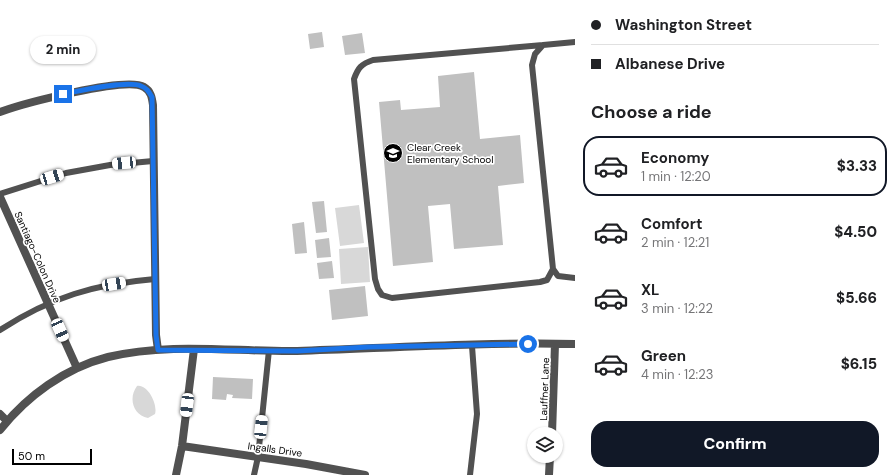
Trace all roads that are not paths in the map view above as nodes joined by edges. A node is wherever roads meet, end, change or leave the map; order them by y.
1 (575, 42) edge
2 (543, 45) junction
3 (0, 112) edge
4 (153, 161) junction
5 (0, 194) edge
6 (0, 197) edge
7 (553, 269) junction
8 (575, 278) edge
9 (155, 279) junction
10 (48, 304) junction
11 (0, 330) edge
12 (555, 344) junction
13 (575, 344) edge
14 (472, 346) junction
15 (194, 349) junction
16 (158, 350) junction
17 (269, 350) junction
18 (77, 368) junction
19 (0, 414) edge
20 (7, 421) junction
21 (552, 427) edge
22 (0, 430) edge
23 (182, 446) junction
24 (258, 457) junction
25 (550, 463) edge
26 (176, 475) edge
27 (254, 475) edge
28 (365, 475) edge
29 (470, 475) edge
30 (549, 475) edge

1 - 2 lane
2 - 7 lane
2 - 7 lane
3 - 4 street
4 - 5 lane
4 - 9 street
6 - 10 street, Santiago-Colon Drive
7 - 8 lane
9 - 10 lane
9 - 16 street
10 - 11 lane
10 - 18 street, Santiago-Colon Drive
12 - 13 street
12 - 14 street
12 - 21 street, Lauffner Lane
14 - 17 street
14 - 29 lane
15 - 16 street
15 - 17 street
15 - 23 street
16 - 18 street
17 - 24 lane
18 - 20 street
19 - 20 street
20 - 22 street
23 - 24 street, Ingalls Drive
23 - 26 street
24 - 27 lane
24 - 28 street, Ingalls Drive
25 - 30 street

